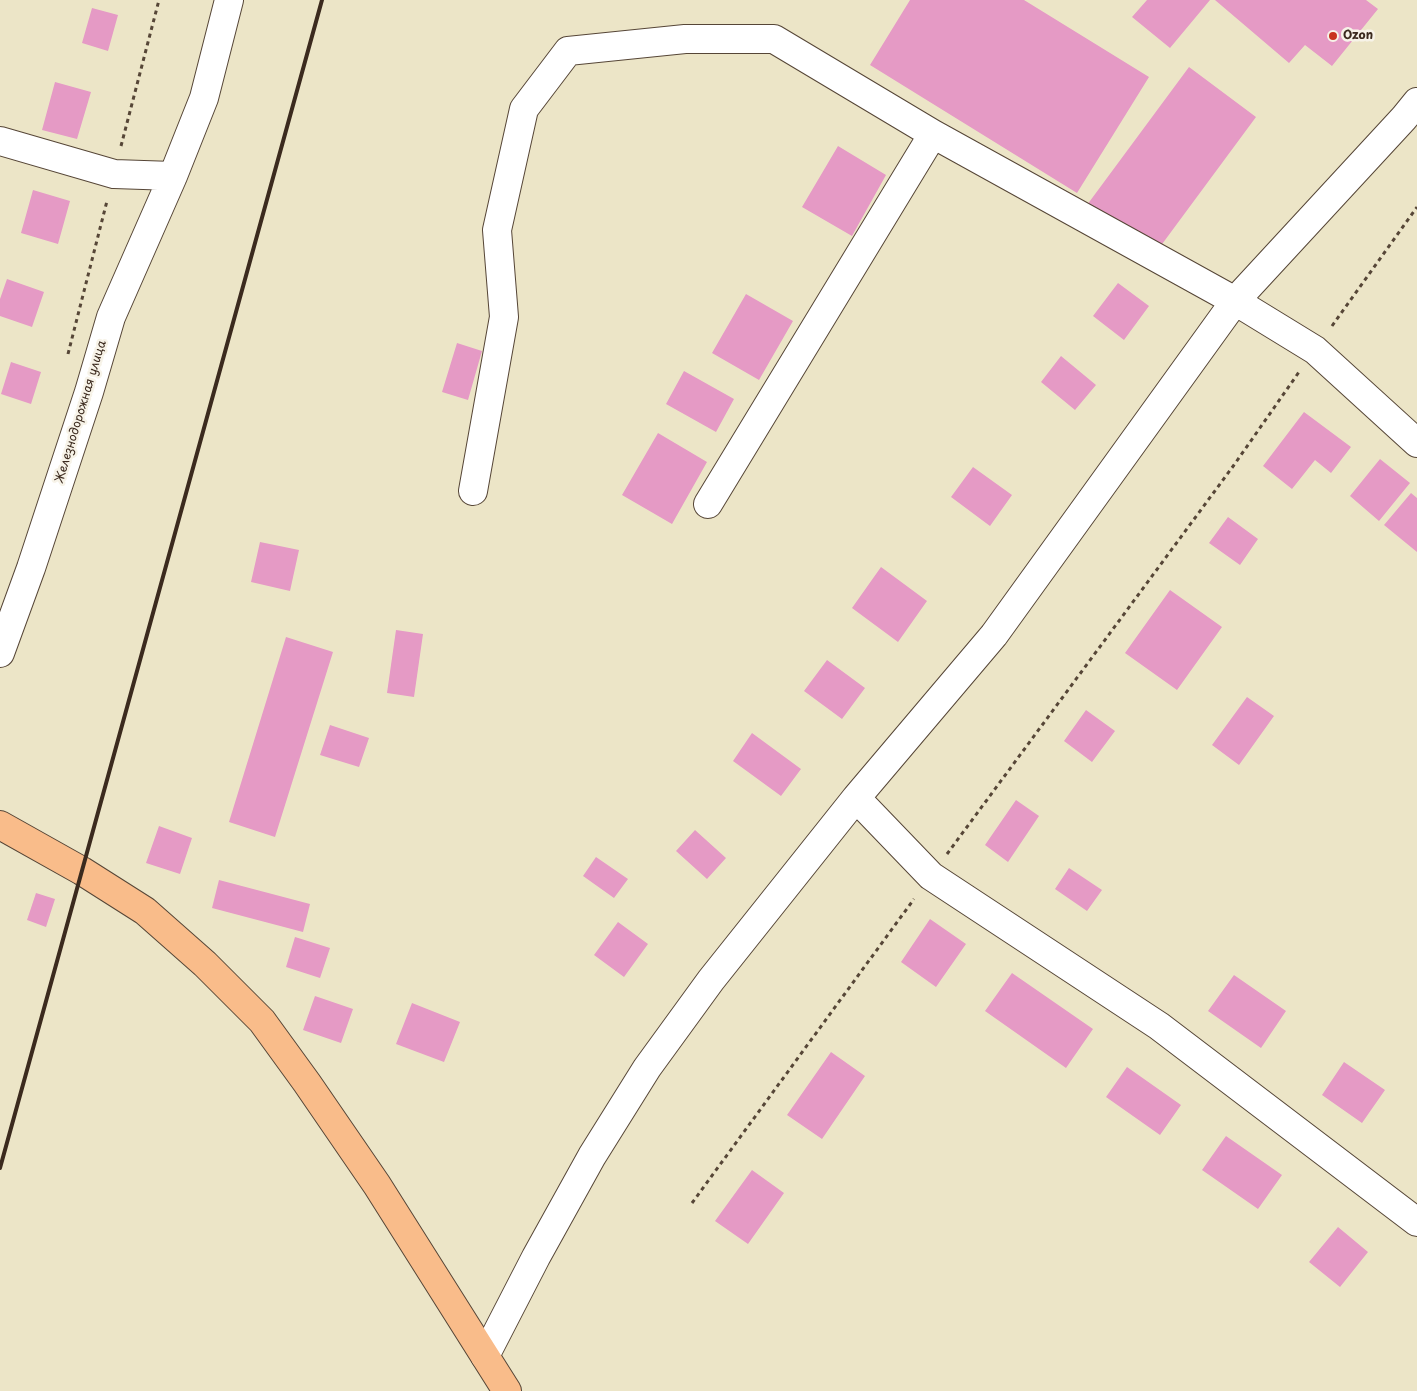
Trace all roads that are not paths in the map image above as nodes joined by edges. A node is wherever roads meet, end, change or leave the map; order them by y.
1 (229, 0) edge
2 (1413, 116) edge
3 (933, 134) junction
4 (0, 141) edge
5 (173, 176) junction
6 (1234, 301) junction
7 (1417, 443) edge
8 (473, 491) dead end
9 (708, 504) dead end
10 (0, 653) edge
11 (856, 798) junction
12 (0, 825) edge
13 (1417, 1222) edge
14 (485, 1356) junction
15 (507, 1391) edge

1 - 5 street, Железнодорожная улица
2 - 6 street
3 - 6 street
3 - 8 street
3 - 9 street
4 - 5 street
5 - 10 street, Железнодорожная улица
6 - 7 street
6 - 11 street
11 - 13 street
11 - 14 street
12 - 14 main road
14 - 15 main road

